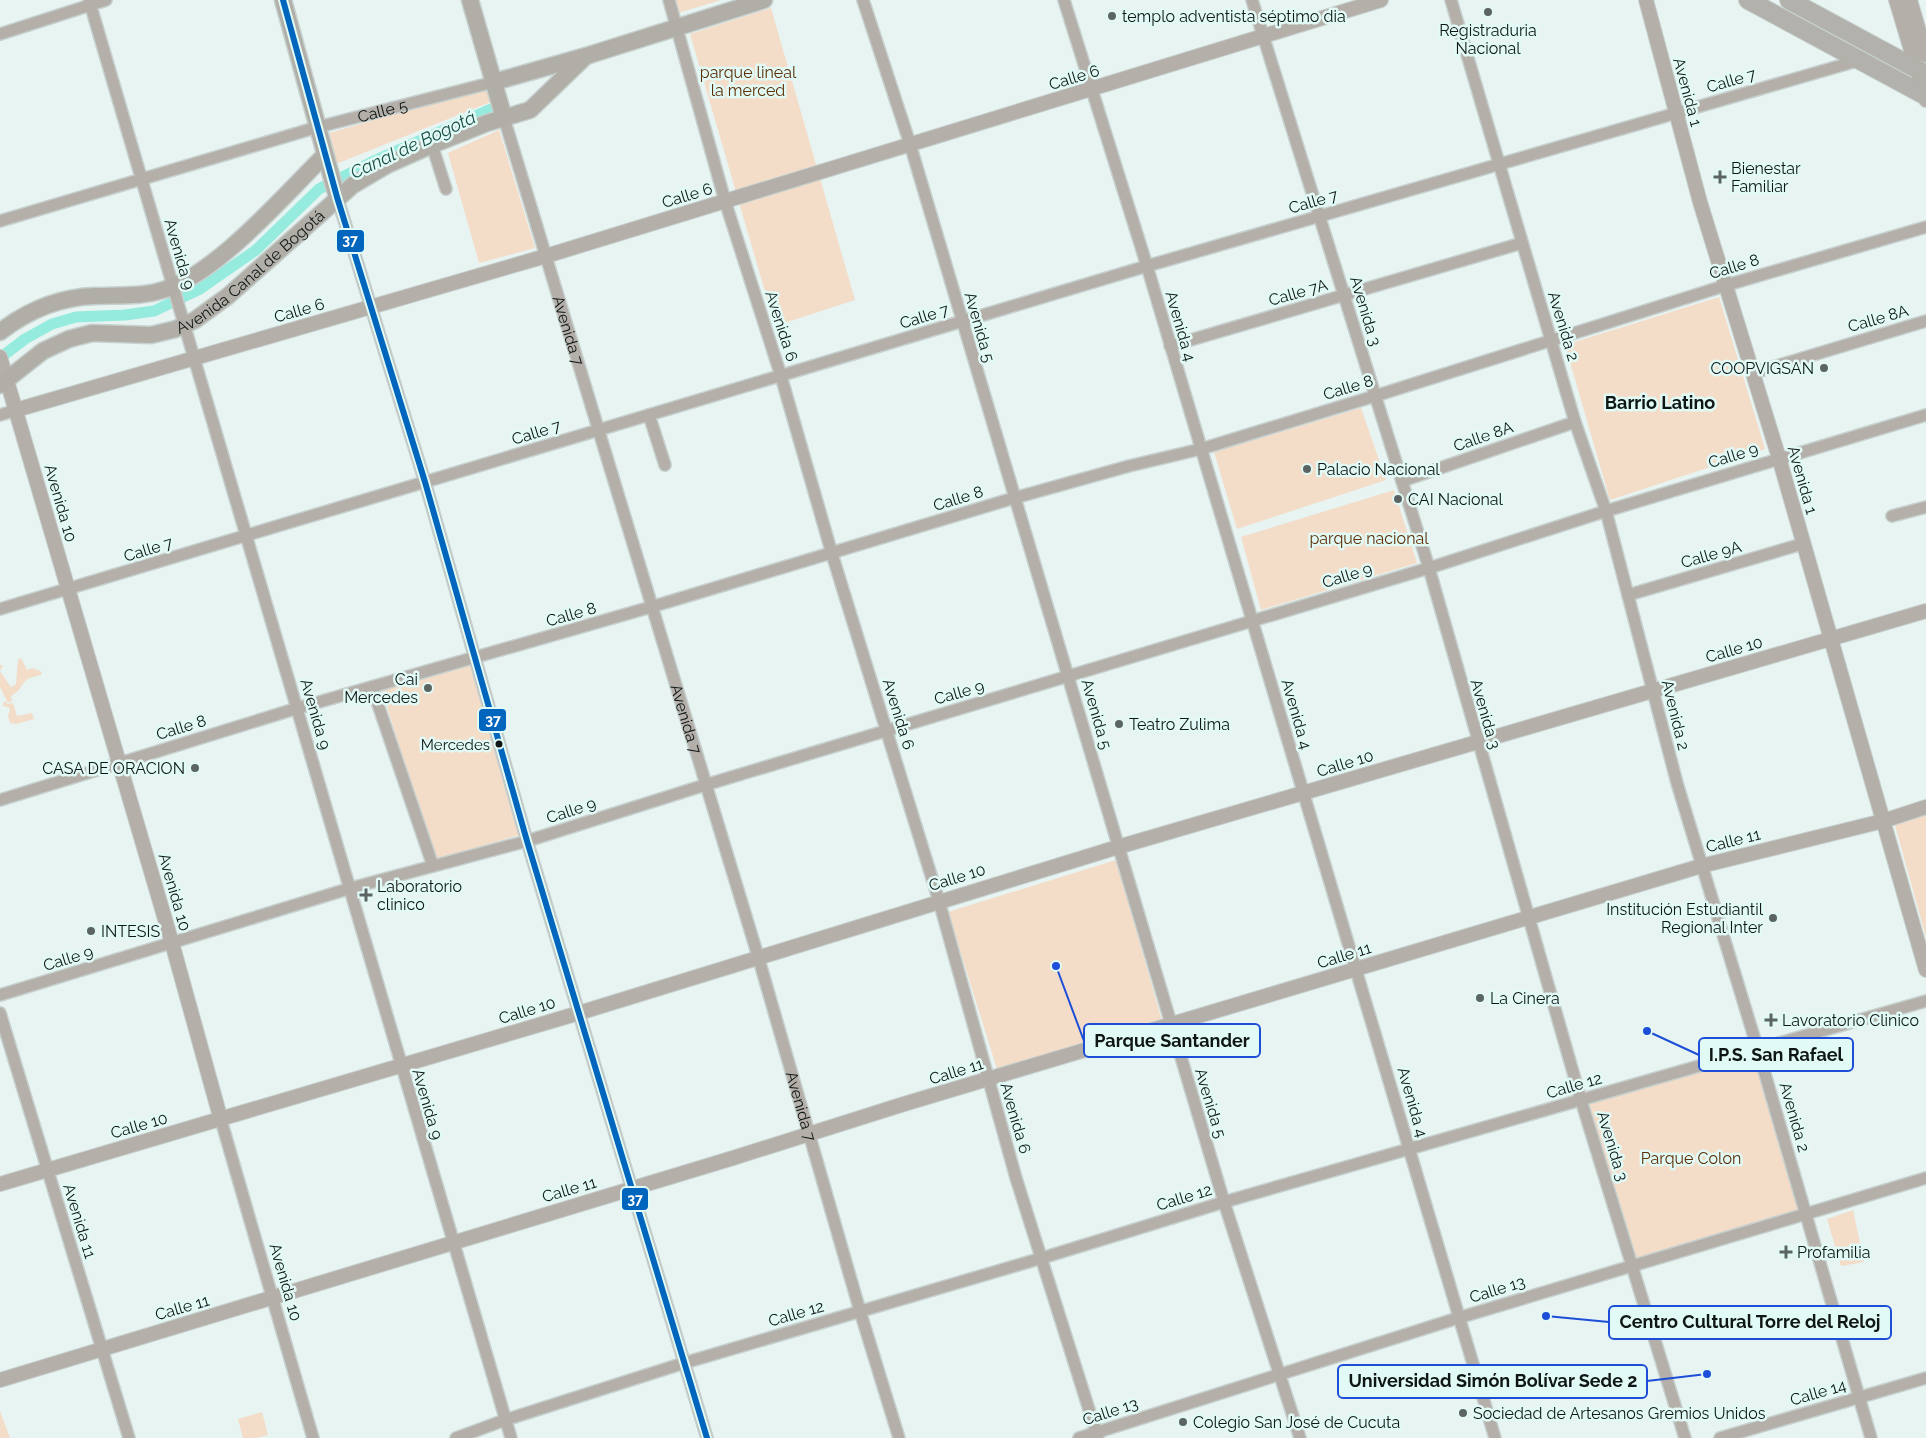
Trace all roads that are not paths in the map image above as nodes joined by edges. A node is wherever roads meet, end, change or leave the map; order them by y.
1 (106, 0) edge
2 (282, 0) edge
3 (470, 0) edge
4 (669, 0) edge
5 (764, 0) edge
6 (863, 0) edge
7 (1064, 0) edge
8 (1252, 0) edge
9 (1381, 0) edge
10 (1451, 0) edge
11 (1646, 0) edge
12 (1748, 0) edge
13 (1789, 0) edge
14 (1896, 0) edge
15 (1910, 0) edge
16 (90, 2) edge
17 (677, 27) junction
18 (0, 34) edge
19 (1263, 36) junction
20 (586, 56) junction
21 (1860, 60) junction
22 (1923, 66) edge
23 (494, 82) junction
24 (1091, 90) junction
25 (1925, 97) edge
26 (1675, 114) junction
27 (504, 118) junction
28 (318, 127) junction
29 (432, 144) junction
30 (910, 144) junction
31 (325, 155) junction
32 (1499, 164) junction
33 (142, 180) junction
34 (334, 185) junction
35 (446, 189) dead end
36 (725, 201) junction
37 (1319, 216) junction
38 (0, 221) edge
39 (1926, 227) edge
40 (1522, 243) junction
41 (546, 256) junction
42 (1147, 266) junction
43 (1727, 285) junction
44 (174, 292) junction
45 (1344, 295) junction
46 (371, 308) junction
47 (182, 320) junction
48 (1926, 321) edge
49 (962, 322) junction
50 (0, 332) edge
51 (1551, 340) junction
52 (1170, 346) junction
53 (193, 359) junction
54 (2, 373) edge
55 (1753, 373) junction
56 (781, 376) junction
57 (1375, 396) junction
58 (16, 410) junction
59 (0, 415) edge
60 (649, 415) junction
61 (1926, 415) edge
62 (1576, 422) junction
63 (598, 431) junction
64 (1201, 449) junction
65 (1779, 458) junction
66 (665, 464) dead end
67 (1402, 481) junction
68 (425, 482) junction
69 (1014, 498) junction
70 (1926, 507) edge
71 (1606, 511) junction
72 (1892, 516) dead end
73 (246, 536) junction
74 (1802, 544) junction
75 (832, 554) junction
76 (1429, 568) junction
77 (68, 590) junction
78 (1628, 595) junction
79 (651, 607) junction
80 (0, 609) edge
81 (1926, 611) edge
82 (1253, 620) junction
83 (1830, 640) junction
84 (476, 658) junction
85 (1069, 677) junction
86 (372, 687) junction
87 (1654, 691) junction
88 (298, 708) junction
89 (887, 730) junction
90 (1477, 741) junction
91 (119, 763) junction
92 (705, 785) junction
93 (1303, 794) junction
94 (0, 800) edge
95 (1926, 807) edge
96 (1883, 821) junction
97 (527, 841) junction
98 (1118, 847) junction
99 (433, 866) junction
100 (1702, 866) junction
101 (351, 888) junction
102 (938, 901) junction
103 (1528, 918) junction
104 (172, 943) junction
105 (758, 956) junction
106 (1356, 970) junction
107 (1926, 970) edge
108 (0, 995) edge
109 (1926, 1001) edge
110 (0, 1013) edge
111 (579, 1013) junction
112 (1171, 1026) junction
113 (1758, 1050) junction
114 (400, 1066) junction
115 (988, 1079) junction
116 (1581, 1100) junction
117 (221, 1120) junction
118 (810, 1135) junction
119 (1410, 1150) junction
120 (47, 1170) junction
121 (1926, 1178) edge
122 (0, 1184) edge
123 (632, 1189) junction
124 (1224, 1202) junction
125 (1806, 1213) junction
126 (452, 1242) junction
127 (1042, 1258) junction
128 (1632, 1265) junction
129 (272, 1298) junction
130 (860, 1311) junction
131 (1458, 1318) junction
132 (101, 1348) junction
133 (684, 1363) junction
134 (1278, 1374) junction
135 (1926, 1378) edge
136 (0, 1380) edge
137 (1860, 1397) junction
138 (505, 1420) junction
139 (1097, 1435) edge
140 (129, 1438) edge
141 (313, 1438) edge
142 (456, 1438) edge
143 (511, 1438) edge
144 (707, 1438) edge
145 (899, 1438) edge
146 (1079, 1438) edge
147 (1300, 1438) edge
148 (1495, 1438) edge
149 (1686, 1438) edge
150 (1720, 1438) edge
151 (1872, 1438) edge

1 - 16 street
2 - 28 main road
3 - 23 main road, Avenida 7
4 - 17 street, Avenida 6
5 - 17 main road, Calle 5
6 - 30 street, Avenida 5
7 - 24 street, Avenida 4
8 - 19 street, Avenida 3
9 - 19 street, Calle 6
10 - 32 street, Avenida 2
11 - 26 street, Avenida 1
12 - 21 main road
13 - 22 main road
14 - 22 street
15 - 22 street
16 - 18 street
16 - 33 street, Avenida 9
17 - 20 main road, Calle 5
17 - 36 street, Avenida 6
19 - 24 street, Calle 6
19 - 37 street, Avenida 3
20 - 23 main road, Calle 5
20 - 27 main road, Avenida Canal de Bogotá
21 - 25 main road
21 - 26 street, Calle 7
22 - 25 street
23 - 27 main road, Avenida 7
23 - 28 street, Calle 5
24 - 30 street, Calle 6
24 - 42 street, Avenida 4
26 - 32 street, Calle 7
26 - 43 street, Avenida 1
27 - 29 main road, Avenida Canal de Bogotá
27 - 41 street, Avenida 7
28 - 31 main road
28 - 33 street, Calle 5
29 - 34 main road, Avenida Canal de Bogotá
29 - 35 street
30 - 36 street, Calle 6
30 - 49 street, Avenida 5
31 - 34 main road
31 - 44 main road, Avenida Canal de Bogotá
32 - 37 street, Calle 7
32 - 40 street, Avenida 2
33 - 38 street, Calle 5
33 - 44 street, Avenida 9
34 - 46 street
34 - 47 main road, Avenida Canal de Bogotá
36 - 41 street, Calle 6
36 - 56 street, Avenida 6
37 - 42 street, Calle 7
37 - 45 street, Avenida 3
39 - 43 street, Calle 8
40 - 45 street, Calle 7A
40 - 51 street, Avenida 2
41 - 46 street, Calle 6
41 - 63 street, Avenida 7
42 - 49 street, Calle 7
42 - 52 street, Avenida 4
43 - 51 street, Calle 8
43 - 55 street, Avenida 1
44 - 47 street, Avenida 9
44 - 50 main road, Avenida Canal de Bogotá
45 - 52 street, Calle 7A
45 - 57 street, Avenida 3
46 - 53 street, Calle 6
46 - 68 street
47 - 53 street, Avenida 9
47 - 54 main road, Avenida Canal de Bogotá
48 - 55 street, Calle 8A
49 - 56 street, Calle 7
49 - 69 street, Avenida 5
51 - 57 street, Calle 8
51 - 62 street, Avenida 2
52 - 64 street, Avenida 4
53 - 58 street, Calle 6
53 - 73 street, Avenida 9
54 - 58 street, Avenida 10
55 - 65 street, Avenida 1
56 - 60 street, Calle 7
56 - 75 street, Avenida 6
57 - 64 street, Calle 8
57 - 67 street, Avenida 3
58 - 59 street, Calle 6
58 - 77 street, Avenida 10
60 - 63 street, Calle 7
60 - 66 street
61 - 65 street, Calle 9
62 - 67 street, Calle 8A
62 - 71 street, Avenida 2
63 - 68 street, Calle 7
63 - 79 street, Avenida 7
64 - 69 street, Calle 8
64 - 82 street, Avenida 4
65 - 71 street, Calle 9
65 - 74 street, Avenida 1
67 - 76 street, Avenida 3
68 - 73 street, Calle 7
68 - 84 street
69 - 75 street, Calle 8
69 - 85 street, Avenida 5
70 - 72 street
71 - 76 street, Calle 9
71 - 78 street, Avenida 2
73 - 77 street, Calle 7
73 - 88 street, Avenida 9
74 - 78 street, Calle 9A
74 - 83 street, Avenida 1
75 - 79 street, Calle 8
75 - 89 street, Avenida 6
76 - 82 street, Calle 9
76 - 90 street, Avenida 3
77 - 80 street, Calle 7
77 - 91 street, Avenida 10
78 - 87 street, Avenida 2
79 - 84 street, Calle 8
79 - 92 street, Avenida 7
81 - 83 street, Calle 10
82 - 85 street, Calle 9
82 - 93 street, Avenida 4
83 - 87 street, Calle 10
83 - 96 street, Avenida 1
84 - 86 street, Calle 8
84 - 97 street
85 - 89 street, Calle 9
85 - 98 street, Avenida 5
86 - 88 street, Calle 8
86 - 99 street
87 - 90 street, Calle 10
87 - 100 street, Avenida 2
88 - 91 street, Calle 8
88 - 101 street, Avenida 9
89 - 92 street, Calle 9
89 - 102 street, Avenida 6
90 - 93 street, Calle 10
90 - 103 street, Avenida 3
91 - 94 street, Calle 8
91 - 104 street, Avenida 10
92 - 97 street, Calle 9
92 - 105 street, Avenida 7
93 - 98 street, Calle 10
93 - 106 street, Avenida 4
95 - 96 street, Calle 11
96 - 100 street, Calle 11
96 - 107 street, Avenida 1
97 - 99 street, Calle 9
97 - 111 street
98 - 102 street, Calle 10
98 - 112 street, Avenida 5
99 - 101 street, Calle 9
100 - 103 street, Calle 11
100 - 113 street, Avenida 2
101 - 104 street, Calle 9
101 - 114 street, Avenida 9
102 - 105 street, Calle 10
102 - 115 street, Avenida 6
103 - 106 street, Calle 11
103 - 116 street, Avenida 3
104 - 108 street, Calle 9
104 - 117 street, Avenida 10
105 - 111 street, Calle 10
105 - 118 street, Avenida 7
106 - 112 street, Calle 11
106 - 119 street, Avenida 4
109 - 113 street, Calle 12
110 - 120 street, Avenida 11
111 - 114 street, Calle 10
111 - 123 street
112 - 115 street, Calle 11
112 - 124 street, Avenida 5
113 - 116 street, Calle 12
113 - 125 street, Avenida 2
114 - 117 street, Calle 10
114 - 126 street, Avenida 9
115 - 118 street, Calle 11
115 - 127 street, Avenida 6
116 - 119 street, Calle 12
116 - 128 street, Avenida 3
117 - 120 street, Calle 10
117 - 129 street, Avenida 10
118 - 123 street, Calle 11
118 - 130 street, Avenida 7
119 - 124 street, Calle 12
119 - 131 street, Avenida 4
120 - 122 street, Calle 10
120 - 132 street, Avenida 11
121 - 125 street, Calle 13
123 - 126 street, Calle 11
123 - 133 street
124 - 127 street, Calle 12
124 - 134 street, Avenida 5
125 - 128 street, Calle 13
125 - 137 street, Avenida 2
126 - 129 street, Calle 11
126 - 138 street, Avenida 9
127 - 130 street, Calle 12
127 - 139 street, Avenida 6
128 - 131 street, Calle 13
128 - 149 street, Avenida 3
129 - 132 street, Calle 11
129 - 141 street, Avenida 10
130 - 133 street, Calle 12
130 - 145 street, Avenida 7
131 - 134 street, Calle 13
131 - 148 street, Avenida 4
132 - 136 street, Calle 11
132 - 140 street, Avenida 11
133 - 138 street, Calle 12
133 - 144 street
134 - 139 street, Calle 13
134 - 147 street, Avenida 5
135 - 137 street, Calle 14
137 - 150 street, Calle 14
137 - 151 street, Avenida 2
138 - 142 street, Calle 12
138 - 143 street, Avenida 9
139 - 146 street, Calle 13

